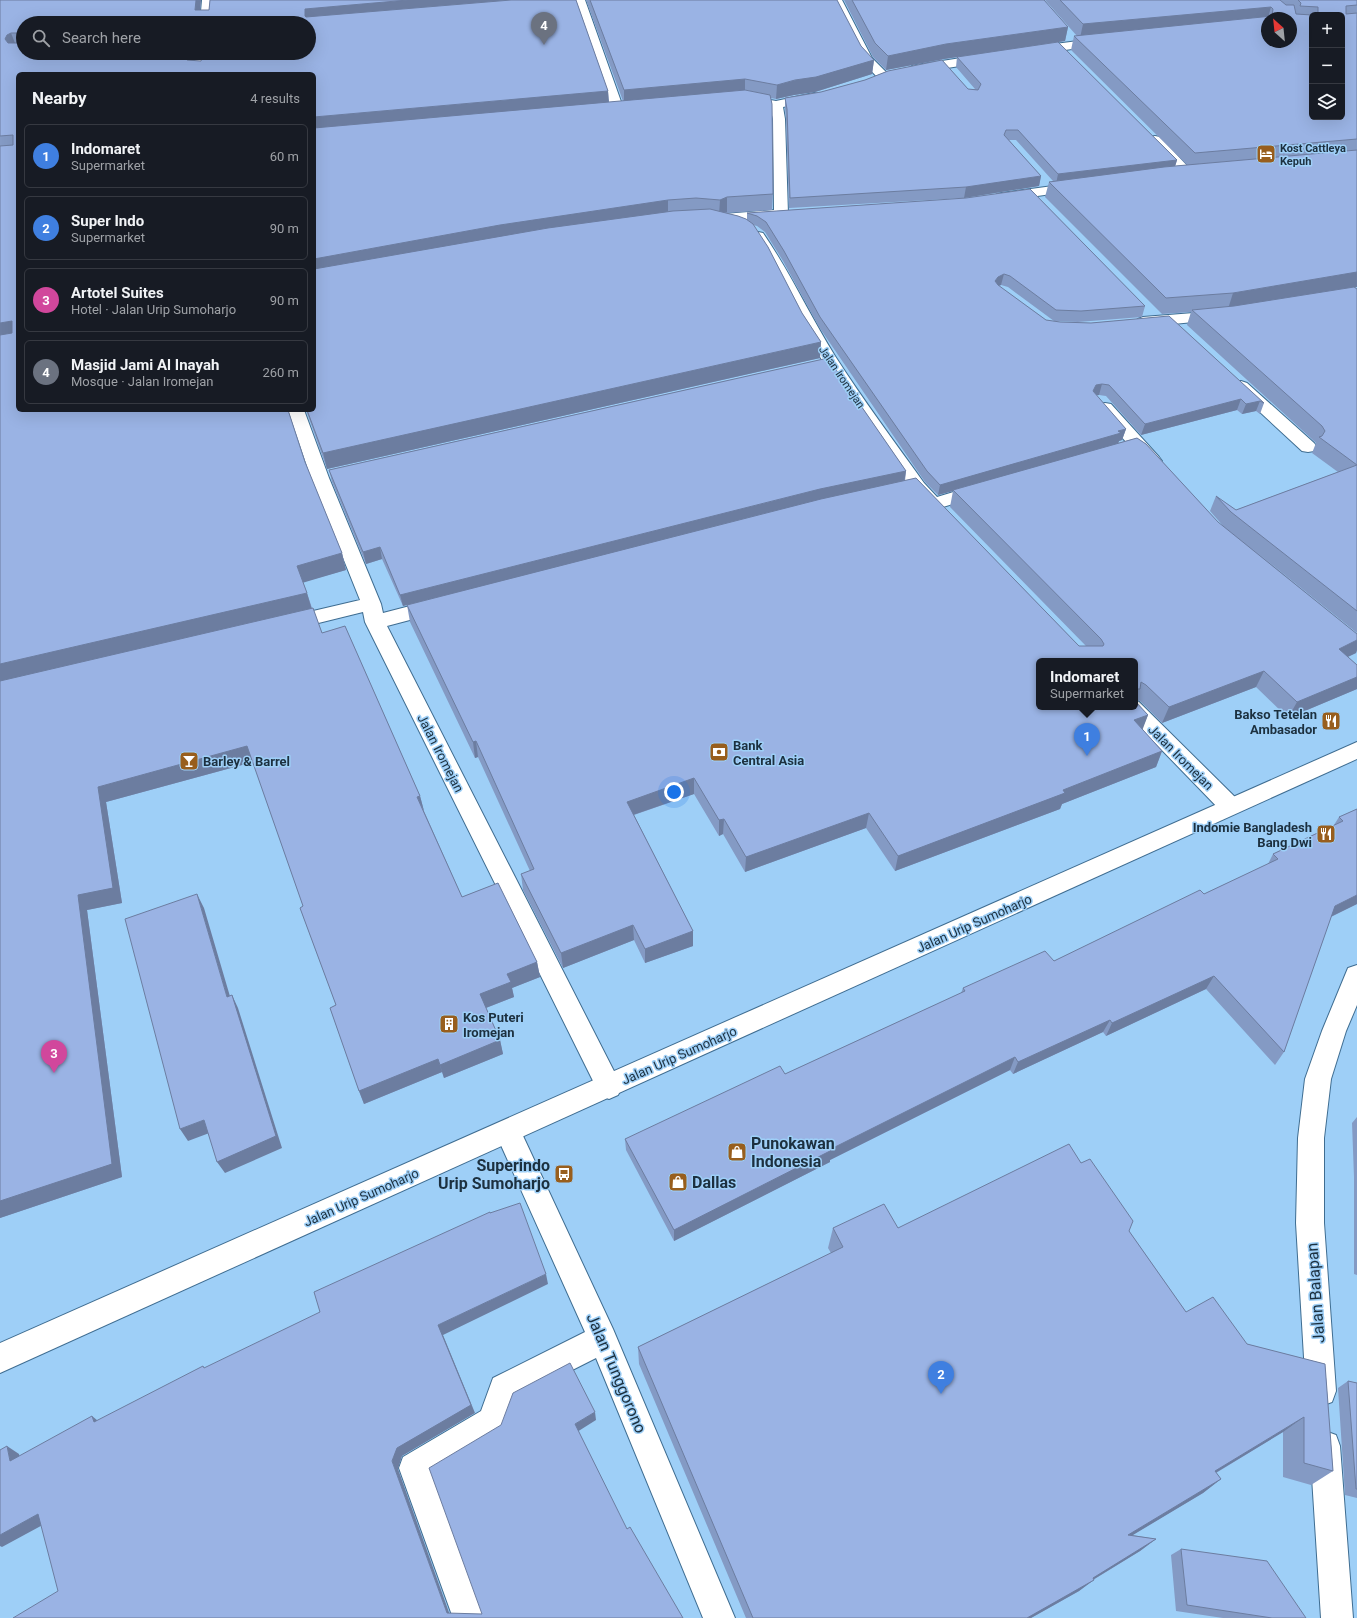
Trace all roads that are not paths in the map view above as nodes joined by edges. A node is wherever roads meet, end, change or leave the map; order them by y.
1 (208, 0) edge
2 (836, 0) edge
3 (577, 2) edge
4 (207, 16) edge
5 (1066, 33) edge
6 (1114, 40) edge
7 (1076, 44) junction
8 (1060, 47) junction
9 (1018, 53) edge
10 (996, 56) edge
11 (1070, 57) edge
12 (201, 60) edge
13 (944, 64) junction
14 (906, 71) edge
15 (198, 72) edge
16 (953, 74) edge
17 (872, 80) edge
18 (827, 93) edge
19 (729, 101) edge
20 (776, 105) junction
21 (634, 109) edge
22 (618, 110) junction
23 (602, 112) edge
24 (1145, 131) edge
25 (1202, 172) edge
26 (1187, 174) junction
27 (1172, 175) edge
28 (1041, 179) dead end
29 (1087, 185) edge
30 (1052, 190) junction
31 (1031, 193) junction
32 (986, 200) edge
33 (1042, 204) edge
34 (797, 213) edge
35 (781, 214) junction
36 (1146, 310) dead end
37 (1236, 314) edge
38 (1163, 321) junction
39 (1125, 324) edge
40 (1187, 336) edge
41 (1227, 373) edge
42 (1099, 401) edge
43 (297, 412) edge
44 (1308, 447) dead end
45 (1165, 474) edge
46 (994, 486) edge
47 (452, 602) edge
48 (373, 613) junction
49 (270, 627) edge
50 (1135, 710) edge
51 (1357, 750) edge
52 (1230, 806) junction
53 (1357, 975) edge
54 (608, 1086) junction
55 (508, 1132) junction
56 (603, 1339) junction
57 (0, 1358) edge
58 (469, 1618) edge
59 (719, 1618) edge
60 (1337, 1618) edge

1 - 4 street
2 - 17 street
3 - 22 street
5 - 7 street
6 - 7 street
7 - 8 street
8 - 9 street
8 - 11 street
10 - 13 street
12 - 15 street
13 - 14 street
13 - 16 street
18 - 20 street
19 - 20 street
20 - 35 street
21 - 22 street
22 - 23 street
24 - 26 street
25 - 26 street
26 - 27 street
28 - 30 street
29 - 30 street
30 - 31 street
31 - 32 street
31 - 33 street
34 - 35 street
35 - 46 street, Jalan Iromejan
36 - 38 street
37 - 38 street
38 - 39 street
38 - 40 street
41 - 44 street
42 - 45 street
43 - 48 street, Jalan Iromejan
47 - 48 street
48 - 49 street
48 - 54 street, Jalan Iromejan
50 - 52 street, Jalan Iromejan
51 - 52 street, Jalan Urip Sumoharjo
52 - 54 street, Jalan Urip Sumoharjo
53 - 60 street, Jalan Balapan
54 - 55 street, Jalan Urip Sumoharjo
55 - 56 street, Jalan Tunggorono
55 - 57 street, Jalan Urip Sumoharjo
56 - 58 street
56 - 59 street, Jalan Tunggorono

